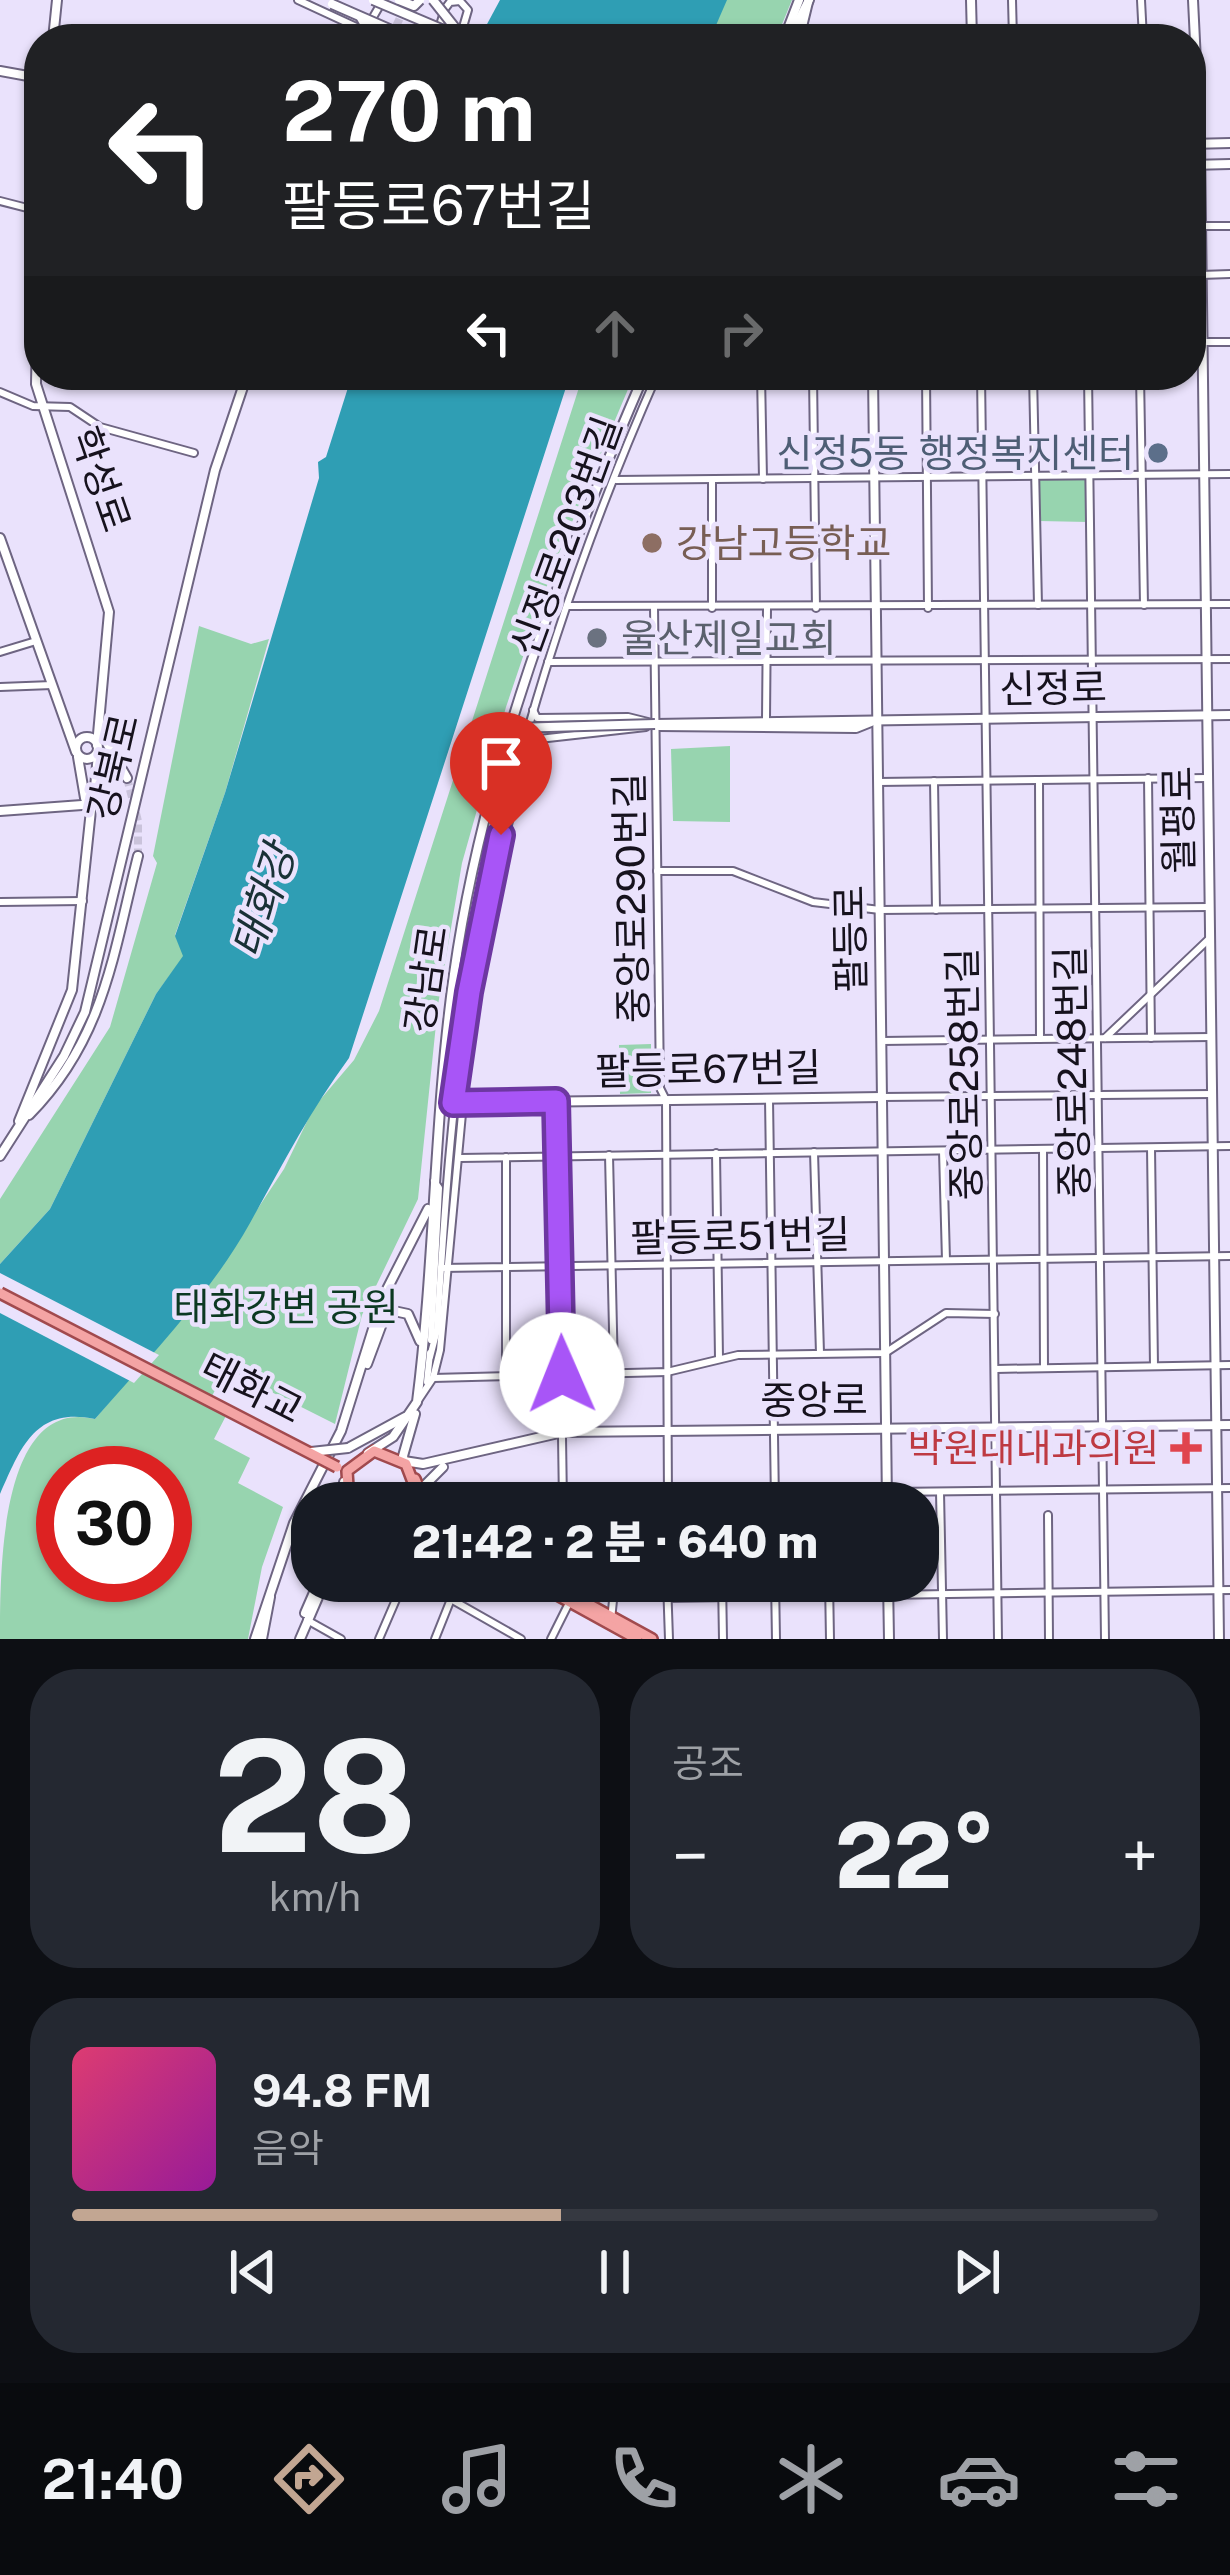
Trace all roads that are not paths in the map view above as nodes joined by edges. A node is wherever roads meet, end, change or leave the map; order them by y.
1 (298, 0) edge
2 (373, 0) edge
3 (399, 0) edge
4 (420, 0) edge
5 (433, 0) edge
6 (448, 0) edge
7 (472, 0) edge
8 (328, 2) edge
9 (444, 10) junction
10 (359, 17) junction
11 (466, 21) junction
12 (348, 24) edge
13 (364, 24) edge
14 (376, 24) edge
15 (428, 24) edge
16 (440, 24) edge
17 (451, 24) edge
18 (466, 24) edge
19 (40, 390) edge
20 (242, 390) edge
21 (638, 390) edge
22 (651, 390) edge
23 (761, 390) edge
24 (813, 390) edge
25 (873, 390) edge
26 (926, 390) edge
27 (981, 390) edge
28 (1034, 390) edge
29 (1088, 390) edge
30 (1140, 390) edge
31 (1198, 390) edge
32 (0, 392) edge
33 (44, 407) junction
34 (194, 452) dead end
35 (1203, 474) junction
36 (1230, 474) edge
37 (1090, 476) junction
38 (1142, 476) junction
39 (1035, 477) junction
40 (928, 478) junction
41 (983, 478) junction
42 (814, 479) junction
43 (874, 479) junction
44 (616, 480) junction
45 (712, 480) junction
46 (763, 480) junction
47 (0, 538) edge
48 (1206, 604) junction
49 (1230, 604) edge
50 (1092, 605) junction
51 (1144, 605) junction
52 (568, 606) junction
53 (1038, 606) junction
54 (985, 607) junction
55 (654, 608) junction
56 (712, 608) junction
57 (766, 608) junction
58 (816, 608) junction
59 (876, 608) junction
60 (928, 608) junction
61 (36, 641) junction
62 (0, 652) edge
63 (1094, 658) junction
64 (988, 659) junction
65 (1230, 659) edge
66 (878, 660) junction
67 (1207, 660) junction
68 (767, 661) junction
69 (548, 662) junction
70 (657, 662) junction
71 (52, 685) junction
72 (0, 687) edge
73 (532, 709) junction
74 (1206, 715) junction
75 (1230, 715) edge
76 (1094, 717) junction
77 (766, 718) junction
78 (878, 719) junction
79 (987, 719) junction
80 (830, 723) junction
81 (655, 724) junction
82 (699, 724) junction
83 (513, 728) junction
84 (98, 744) junction
85 (77, 754) junction
86 (128, 778) tunnel mouth
87 (1148, 778) junction
88 (1207, 778) junction
89 (1095, 779) junction
90 (1039, 780) junction
91 (934, 781) junction
92 (987, 781) junction
93 (878, 782) junction
94 (88, 803) junction
95 (0, 811) edge
96 (138, 856) tunnel mouth
97 (494, 867) junction
98 (657, 871) junction
99 (0, 902) edge
100 (83, 902) junction
101 (1209, 907) junction
102 (1040, 908) junction
103 (1097, 908) junction
104 (1150, 908) junction
105 (989, 909) junction
106 (880, 910) junction
107 (936, 910) junction
108 (1210, 938) junction
109 (1151, 996) junction
110 (1151, 1037) junction
111 (1211, 1037) junction
112 (1102, 1038) junction
113 (1040, 1039) junction
114 (991, 1040) junction
115 (881, 1041) junction
116 (1212, 1094) junction
117 (1100, 1096) junction
118 (882, 1097) junction
119 (991, 1097) junction
120 (769, 1099) junction
121 (666, 1100) junction
122 (556, 1101) junction
123 (458, 1103) junction
124 (16, 1129) junction
125 (1213, 1147) junction
126 (1230, 1147) edge
127 (1100, 1148) junction
128 (1151, 1148) junction
129 (1043, 1149) junction
130 (992, 1150) junction
131 (944, 1151) junction
132 (769, 1152) junction
133 (814, 1152) junction
134 (883, 1152) junction
135 (666, 1153) junction
136 (716, 1153) junction
137 (0, 1156) edge
138 (609, 1156) junction
139 (506, 1157) junction
140 (558, 1157) junction
141 (460, 1158) junction
142 (434, 1180) junction
143 (432, 1202) junction
144 (1214, 1256) junction
145 (1230, 1256) edge
146 (1153, 1257) junction
147 (1100, 1258) junction
148 (993, 1259) junction
149 (1044, 1259) junction
150 (946, 1260) junction
151 (884, 1261) junction
152 (817, 1262) junction
153 (771, 1263) junction
154 (667, 1264) junction
155 (718, 1264) junction
156 (610, 1265) junction
157 (560, 1266) junction
158 (507, 1267) junction
159 (441, 1268) junction
160 (452, 1268) junction
161 (0, 1293) edge
162 (995, 1314) junction
163 (820, 1353) junction
164 (885, 1353) junction
165 (773, 1354) junction
166 (426, 1355) junction
167 (719, 1358) junction
168 (1230, 1365) edge
169 (1216, 1366) junction
170 (1101, 1367) junction
171 (1154, 1367) junction
172 (1044, 1368) junction
173 (363, 1370) junction
174 (997, 1370) junction
175 (614, 1372) junction
176 (667, 1372) junction
177 (562, 1375) junction
178 (506, 1376) junction
179 (430, 1382) junction
180 (416, 1405) junction
181 (1217, 1425) junction
182 (1230, 1425) edge
183 (1101, 1427) junction
184 (995, 1429) junction
185 (668, 1430) junction
186 (775, 1430) junction
187 (886, 1430) junction
188 (563, 1432) junction
189 (310, 1452) junction
190 (368, 1453) junction
191 (404, 1461) junction
192 (455, 1461) junction
193 (343, 1473) junction
194 (412, 1474) junction
195 (344, 1482) edge
196 (411, 1482) edge
197 (416, 1482) edge
198 (426, 1482) edge
199 (563, 1482) edge
200 (668, 1482) edge
201 (775, 1482) edge
202 (887, 1482) edge
203 (1219, 1488) junction
204 (1230, 1488) edge
205 (1103, 1490) junction
206 (996, 1491) junction
207 (940, 1492) joint
208 (1048, 1515) dead end
209 (1230, 1590) edge
210 (1218, 1591) junction
211 (1103, 1592) junction
212 (1049, 1593) junction
213 (939, 1594) edge
214 (942, 1594) junction
215 (997, 1594) junction
216 (312, 1602) edge
217 (314, 1602) edge
218 (395, 1602) edge
219 (450, 1602) edge
220 (456, 1602) edge
221 (564, 1602) edge
222 (582, 1602) edge
223 (612, 1602) edge
224 (667, 1602) edge
225 (722, 1602) edge
226 (776, 1602) edge
227 (830, 1602) edge
228 (888, 1602) edge
229 (307, 1620) junction
230 (610, 1620) junction
231 (296, 1638) edge
232 (259, 1639) edge
233 (341, 1639) edge
234 (379, 1639) edge
235 (435, 1639) edge
236 (521, 1639) edge
237 (551, 1639) edge
238 (637, 1639) edge
239 (652, 1639) edge
240 (669, 1639) edge
241 (723, 1639) edge
242 (776, 1639) edge
243 (830, 1639) edge
244 (889, 1639) edge
245 (943, 1639) edge
246 (998, 1639) edge
247 (1049, 1639) edge
248 (1105, 1639) edge
249 (1219, 1639) edge

1 - 12 street
2 - 15 main road, bridge
3 - 4 main road, bridge
5 - 17 main road, bridge
6 - 9 street
7 - 11 street
8 - 10 main road, bridge
9 - 11 street
9 - 16 street
10 - 13 main road, bridge
10 - 14 main road, bridge
11 - 18 street
19 - 33 main road, 학성로
20 - 124 main road, 강북로
21 - 83 main road, 강남로
22 - 44 street, 신정로203번길
23 - 46 street
24 - 42 street
25 - 43 main road, 팔등로
26 - 40 street
27 - 41 street, 중앙로258번길
28 - 39 street
29 - 37 street, 중앙로248번길
30 - 38 street
31 - 35 main road, 월평로
32 - 33 street
33 - 34 street
33 - 84 main road, 학성로
35 - 36 street
35 - 38 street
35 - 48 main road, 월평로
37 - 38 street
37 - 39 street
37 - 50 street, 중앙로248번길
38 - 51 street
39 - 41 street
39 - 53 street
40 - 41 street
40 - 43 street
40 - 60 street
41 - 54 street, 중앙로258번길
42 - 43 street
42 - 46 street
42 - 58 street
43 - 59 main road, 팔등로
44 - 45 street
44 - 52 street, 신정로203번길
45 - 46 street
45 - 56 street
47 - 61 main road
48 - 49 street
48 - 51 street
48 - 67 main road, 월평로
50 - 51 street
50 - 53 street
50 - 63 street, 중앙로248번길
52 - 55 street
52 - 69 street, 신정로203번길
53 - 54 street
54 - 60 street
54 - 64 street, 중앙로258번길
55 - 56 street
55 - 70 street, 중앙로290번길
56 - 57 street
57 - 58 street
57 - 68 street
58 - 59 street
59 - 60 street
59 - 66 main road, 팔등로
61 - 62 street
61 - 71 main road
63 - 64 street
63 - 67 street
63 - 76 street, 중앙로248번길
64 - 66 street
64 - 79 street, 중앙로258번길
65 - 67 street
66 - 68 street
66 - 78 main road, 팔등로
67 - 74 main road, 월평로
68 - 70 street
68 - 77 street
69 - 70 street
69 - 73 street, 신정로203번길
70 - 81 street, 중앙로290번길
71 - 72 street
71 - 85 main road
73 - 81 street
73 - 97 street, 신정로203번길
74 - 75 main road, 신정로
74 - 76 main road, 신정로
74 - 88 main road, 월평로
76 - 79 main road, 신정로
76 - 89 street, 중앙로248번길
77 - 80 main road, 신정로
77 - 82 main road, 신정로
78 - 79 main road, 신정로
78 - 80 main road, 신정로
78 - 93 main road, 팔등로
79 - 92 street, 중앙로258번길
80 - 82 main road, 신정로
81 - 82 main road, 신정로
81 - 83 main road, 신정로, bridge
81 - 97 street
81 - 98 street, 중앙로290번길
83 - 142 main road, 강남로
84 - 85 main road
84 - 85 main road
84 - 86 main road
84 - 94 main road
85 - 94 main road
87 - 88 street
87 - 89 street
87 - 104 street
88 - 101 main road, 월평로
89 - 90 street
89 - 103 street, 중앙로248번길
90 - 92 street
90 - 102 street
91 - 92 street
91 - 93 street
91 - 107 street
92 - 105 street, 중앙로258번길
93 - 106 main road, 팔등로
94 - 95 main road
94 - 100 main road
96 - 124 main road
97 - 123 street, 신정로203번길
98 - 106 street
98 - 121 street, 중앙로290번길
99 - 100 street
100 - 124 main road
101 - 104 street
101 - 108 main road, 월평로
102 - 103 street
102 - 105 street
102 - 113 street
103 - 104 street
103 - 112 street, 중앙로248번길
104 - 109 street
105 - 107 street
105 - 114 street, 중앙로258번길
106 - 107 street
106 - 115 main road, 팔등로
108 - 109 street
108 - 111 main road, 월평로
109 - 110 street
109 - 112 street
110 - 111 street
110 - 112 street
111 - 116 main road, 월평로
112 - 113 street
112 - 117 street, 중앙로248번길
113 - 114 street
114 - 115 street
114 - 119 street, 중앙로258번길
115 - 118 main road, 팔등로
116 - 117 street
116 - 125 main road, 월평로
117 - 119 street
117 - 127 street, 중앙로248번길
118 - 119 street
118 - 120 main road, 팔등로67번길
118 - 134 main road, 팔등로
119 - 130 street, 중앙로258번길
120 - 121 main road, 팔등로67번길
120 - 132 street
121 - 122 main road, 팔등로67번길
121 - 135 street, 중앙로290번길
122 - 123 main road, 팔등로67번길
122 - 140 street
123 - 141 street
123 - 159 street, 신정로203번길
124 - 137 main road, 강북로
125 - 126 street
125 - 128 street
125 - 144 main road, 월평로
127 - 128 street
127 - 129 street
127 - 147 street, 중앙로248번길
128 - 146 street
129 - 130 street
129 - 149 street
130 - 131 street
130 - 148 street, 중앙로258번길
131 - 134 street
131 - 150 street
132 - 133 street
132 - 136 street
132 - 153 street
133 - 134 street
133 - 152 street
134 - 151 main road, 팔등로
135 - 136 street
135 - 138 street
135 - 154 street, 중앙로290번길
136 - 155 street
138 - 140 street
138 - 156 street
139 - 140 street
139 - 141 street
139 - 158 street
140 - 157 street
141 - 160 street
142 - 143 main road, 강남로
142 - 166 street
143 - 166 main road, 강남로
143 - 173 main road
144 - 145 street, 팔등로51번길
144 - 146 street, 팔등로51번길
144 - 169 main road, 월평로
146 - 147 street, 팔등로51번길
146 - 171 street
147 - 149 street, 팔등로51번길
147 - 170 street, 중앙로248번길
148 - 149 street, 팔등로51번길
148 - 150 street, 팔등로51번길
148 - 162 street, 중앙로258번길
149 - 172 street
150 - 151 street, 팔등로51번길
151 - 152 street, 팔등로51번길
151 - 164 main road, 팔등로
152 - 153 street, 팔등로51번길
152 - 163 street
153 - 155 street, 팔등로51번길
153 - 165 street
154 - 155 street, 팔등로51번길
154 - 156 street, 팔등로51번길
154 - 176 street, 중앙로290번길
155 - 167 street
156 - 157 street, 팔등로51번길
156 - 175 street
157 - 158 street, 팔등로51번길
157 - 177 street
158 - 160 street, 팔등로51번길
158 - 178 street
159 - 160 street, 팔등로51번길
159 - 166 street, 신정로203번길
160 - 179 street
161 - 189 main road, 태화교, bridge
162 - 164 street
162 - 174 street, 중앙로258번길
163 - 164 street
163 - 165 street
164 - 187 main road, 팔등로
165 - 167 street
165 - 186 street
166 - 173 main road
166 - 179 street
166 - 180 main road, 강남로
167 - 176 street
168 - 169 street
169 - 171 street
169 - 181 main road, 월평로
170 - 171 street
170 - 172 street
170 - 183 street, 중앙로248번길
172 - 174 street
173 - 232 main road
174 - 184 street, 중앙로258번길
175 - 176 street
175 - 177 street
176 - 185 street, 중앙로290번길
177 - 178 street
177 - 188 street
178 - 179 street
179 - 180 street
180 - 189 main road, bridge
180 - 190 main road
180 - 191 main road, 강남로
181 - 182 main road, 중앙로
181 - 183 main road, 중앙로
181 - 203 main road, 월평로
183 - 184 main road, 중앙로
183 - 205 street, 중앙로248번길
184 - 187 main road, 중앙로
184 - 206 street, 중앙로258번길
185 - 186 main road, 중앙로
185 - 188 main road, 중앙로
185 - 200 street, 중앙로290번길
186 - 187 main road, 중앙로
186 - 201 street
187 - 202 main road, 팔등로
188 - 192 main road, 중앙로
188 - 199 street
189 - 193 main road, 태화교, bridge
190 - 191 main road
190 - 193 main road
191 - 192 main road, 중앙로
191 - 194 main road
192 - 198 main road
193 - 195 main road
194 - 196 main road
194 - 197 main road
203 - 204 street
203 - 205 street
203 - 210 main road, 월평로
205 - 206 street
205 - 211 street, 중앙로248번길
206 - 207 street
206 - 215 street, 중앙로258번길
207 - 214 street
208 - 212 street
209 - 210 street
210 - 211 street
210 - 249 main road, 월평로
211 - 212 street
211 - 248 street, 중앙로248번길
212 - 215 street
212 - 247 street
213 - 214 street
214 - 215 street
214 - 245 street
215 - 246 street, 중앙로258번길
216 - 231 main road
217 - 229 main road
218 - 234 street
219 - 235 street
220 - 236 street
221 - 237 street
222 - 230 main road
223 - 230 street
224 - 240 street
225 - 241 street
226 - 242 street
227 - 243 street
228 - 244 main road
229 - 231 main road
229 - 233 street
230 - 238 main road
230 - 239 main road

